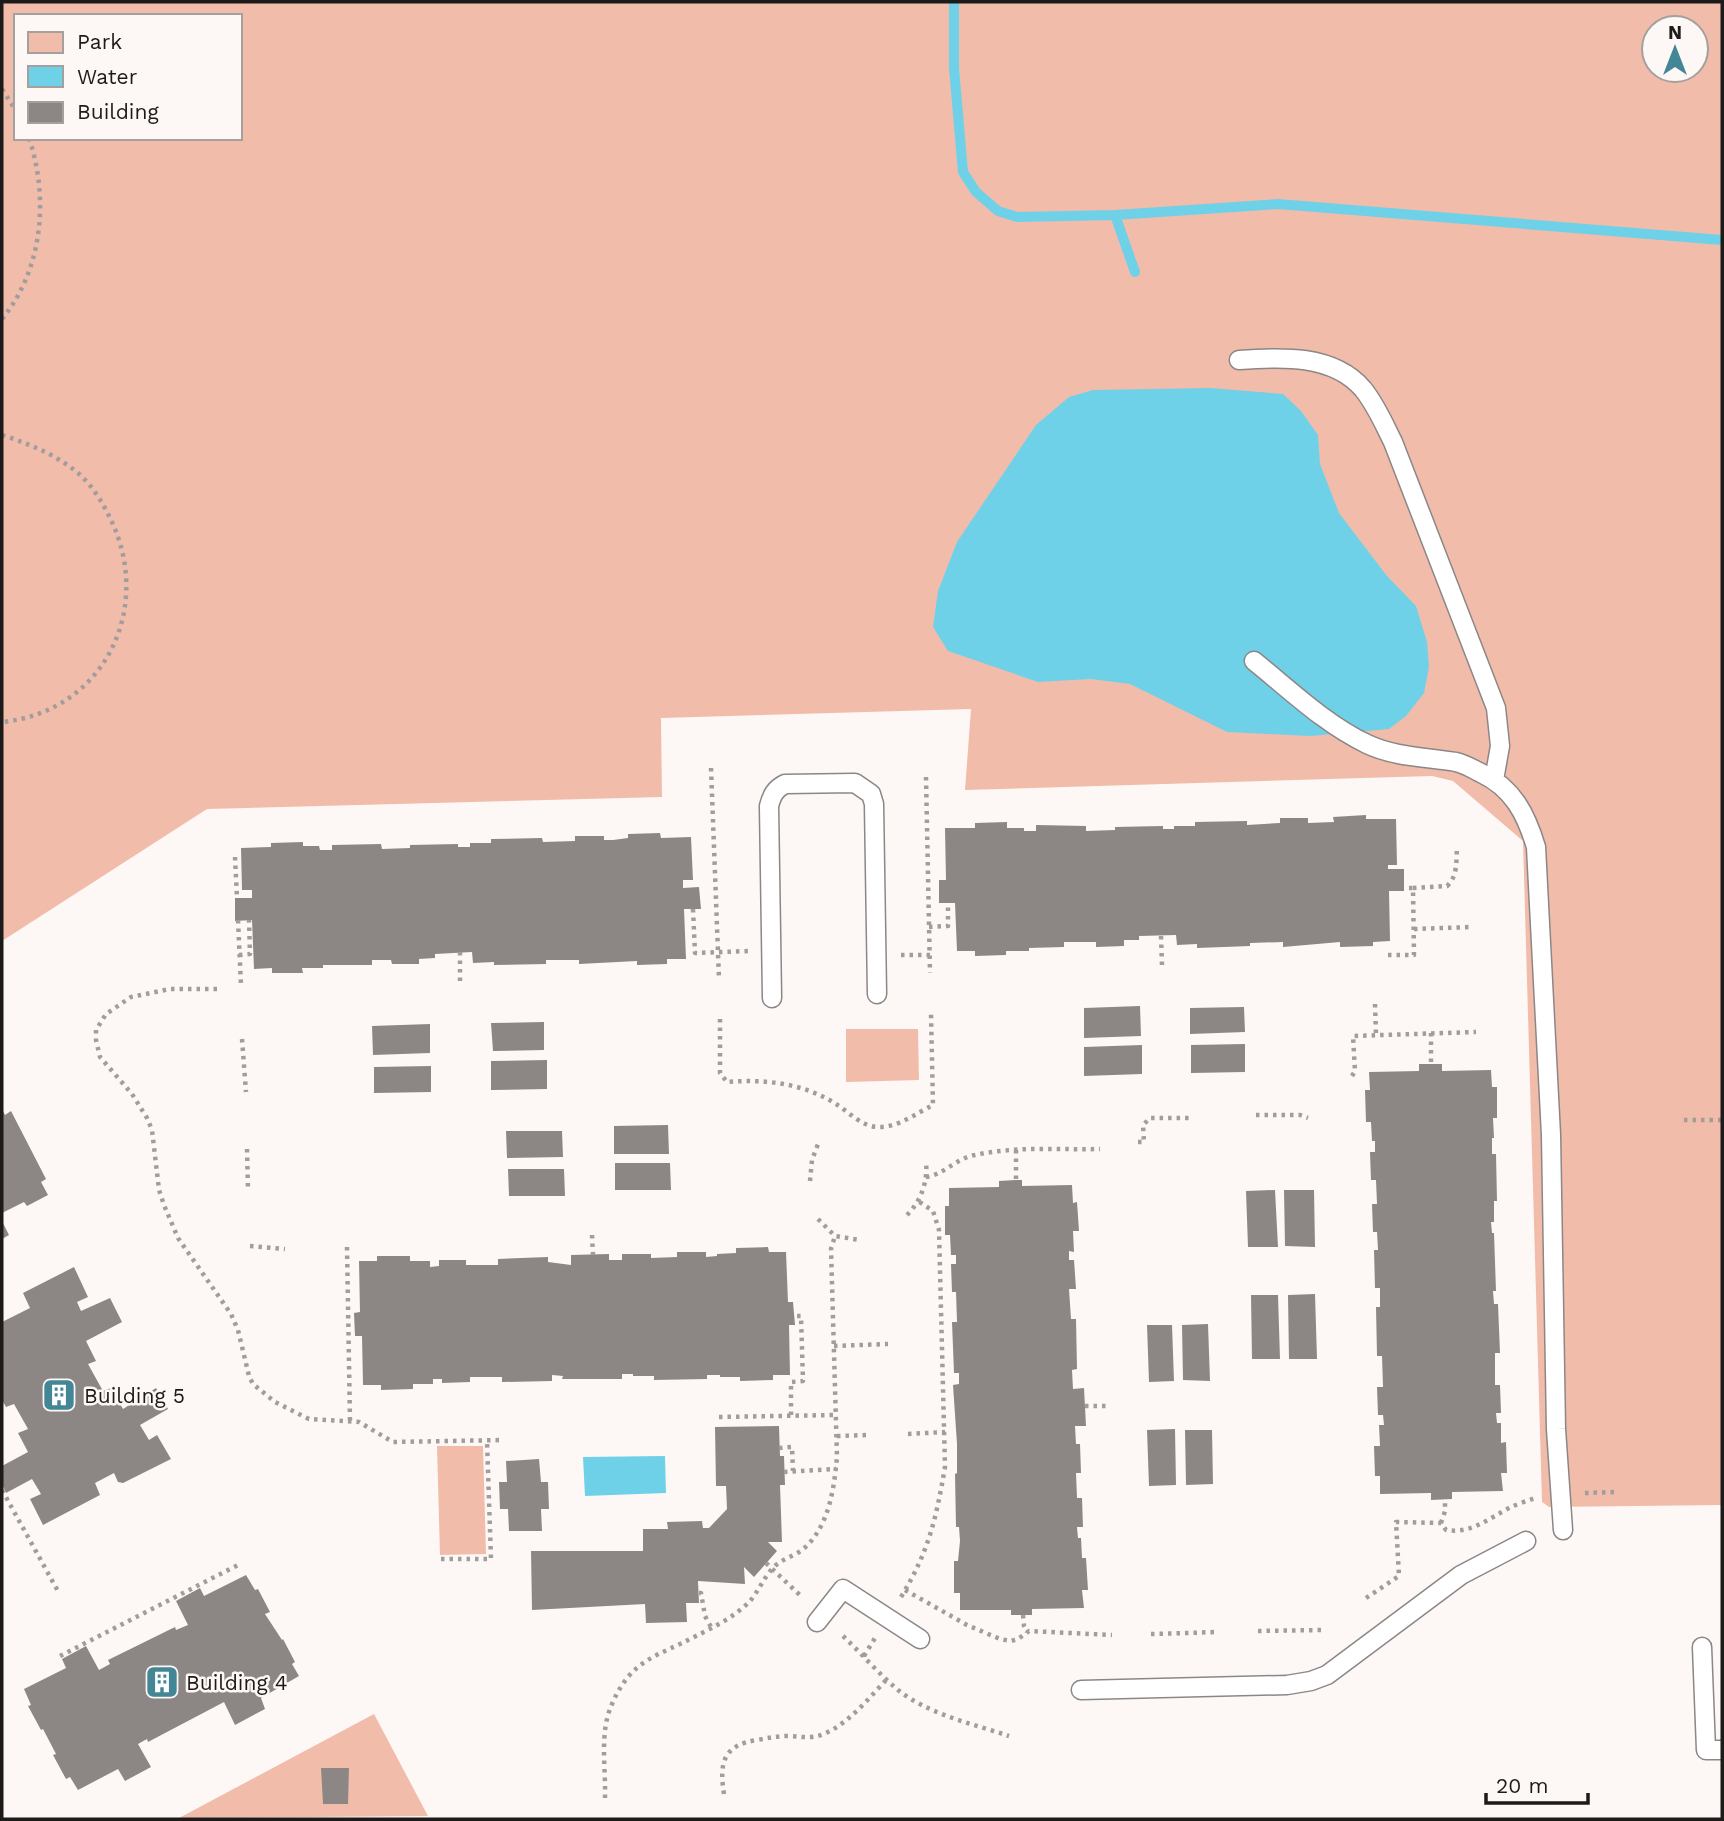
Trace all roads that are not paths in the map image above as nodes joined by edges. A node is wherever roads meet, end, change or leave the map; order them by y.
1 (1239, 360) dead end
2 (1254, 662) dead end
3 (1494, 780) junction
4 (877, 994) dead end
5 (772, 998) dead end
6 (1563, 1530) dead end
7 (1526, 1541) dead end
8 (817, 1622) dead end
9 (920, 1639) dead end
10 (1702, 1647) dead end
11 (1081, 1690) dead end
12 (1722, 1750) edge

1 - 3 lane
2 - 3 lane
3 - 6 lane
4 - 5 lane
7 - 11 lane
8 - 9 lane
10 - 12 lane

